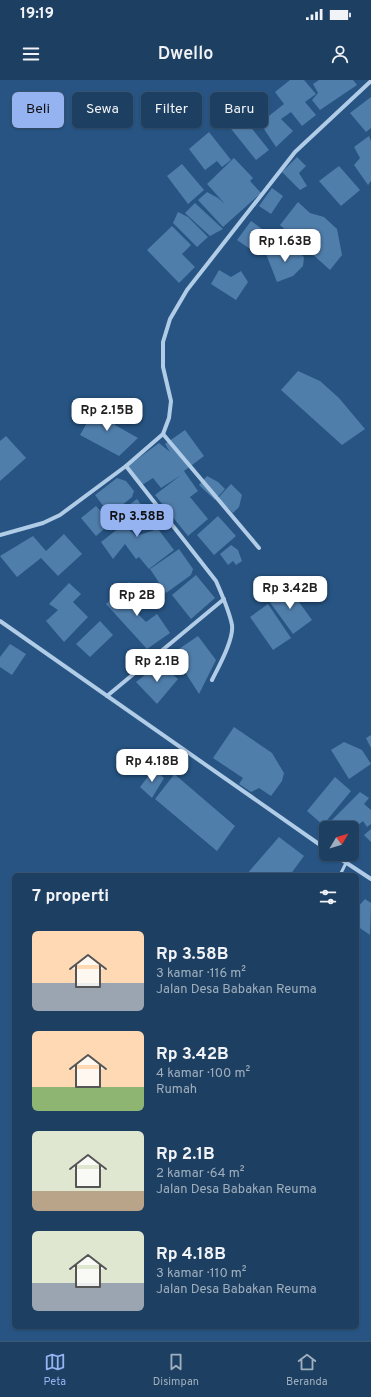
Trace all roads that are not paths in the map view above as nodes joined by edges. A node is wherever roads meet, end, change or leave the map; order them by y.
1 (371, 82) edge
2 (163, 434) junction
3 (126, 466) junction
4 (0, 535) edge
5 (259, 548) dead end
6 (224, 599) junction
7 (0, 621) edge
8 (212, 680) dead end
9 (107, 696) junction
10 (319, 844) edge
11 (343, 861) edge
12 (346, 863) junction
13 (341, 873) edge
14 (371, 879) edge

1 - 2 street
2 - 3 street
2 - 5 street
3 - 4 street
3 - 6 street
6 - 8 street
6 - 9 street
7 - 9 street
9 - 10 street
11 - 12 street
12 - 13 lane
12 - 14 street

